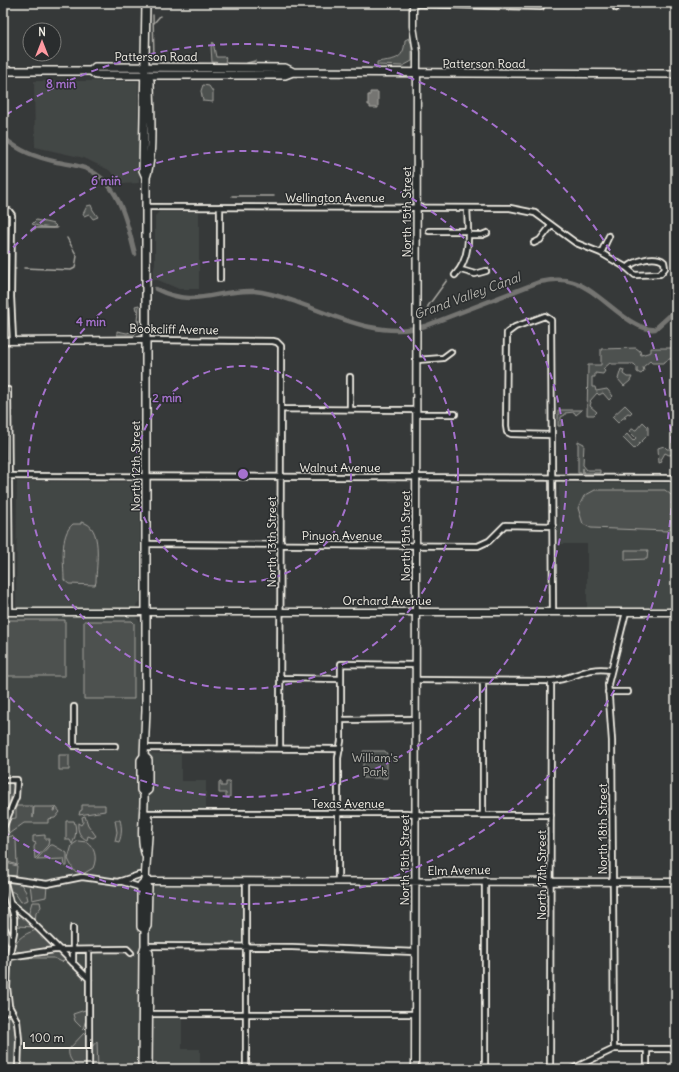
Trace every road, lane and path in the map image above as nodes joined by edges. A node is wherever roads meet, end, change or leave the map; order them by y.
1 (146, 3) edge
2 (413, 4) edge
3 (542, 7) dead end
4 (3, 71) edge
5 (146, 71) junction
6 (417, 74) junction
7 (676, 74) edge
8 (146, 207) junction
9 (220, 207) junction
10 (417, 207) junction
11 (467, 208) junction
12 (3, 210) edge
13 (551, 226) junction
14 (429, 231) dead end
15 (468, 233) junction
16 (487, 233) dead end
17 (609, 236) dead end
18 (534, 243) dead end
19 (601, 253) junction
20 (627, 268) junction
21 (461, 270) junction
22 (486, 271) dead end
23 (455, 275) dead end
24 (220, 279) dead end
25 (13, 340) junction
26 (146, 340) junction
27 (3, 341) edge
28 (273, 341) joint
29 (450, 352) dead end
30 (417, 360) junction
31 (350, 377) dead end
32 (8, 390) dead end
33 (281, 409) junction
34 (350, 410) junction
35 (416, 412) junction
36 (455, 414) dead end
37 (551, 435) junction
38 (3, 476) edge
39 (10, 476) junction
40 (281, 476) junction
41 (146, 477) junction
42 (416, 477) junction
43 (551, 477) junction
44 (676, 478) edge
45 (553, 526) junction
46 (146, 544) junction
47 (281, 544) junction
48 (416, 545) junction
49 (281, 611) junction
50 (416, 611) junction
51 (3, 612) edge
52 (10, 612) junction
53 (146, 612) junction
54 (553, 612) junction
55 (626, 612) junction
56 (676, 612) edge
57 (416, 664) junction
58 (611, 670) junction
59 (280, 678) junction
60 (341, 679) junction
61 (416, 680) junction
62 (483, 681) junction
63 (551, 681) junction
64 (608, 692) junction
65 (628, 692) dead end
66 (74, 707) dead end
67 (341, 720) junction
68 (416, 720) junction
69 (115, 746) dead end
70 (145, 748) junction
71 (280, 748) junction
72 (340, 749) junction
73 (3, 780) edge
74 (145, 813) junction
75 (338, 813) junction
76 (416, 814) junction
77 (483, 815) junction
78 (551, 815) junction
79 (3, 828) edge
80 (139, 875) dead end
81 (3, 877) edge
82 (338, 880) junction
83 (485, 880) junction
84 (145, 881) junction
85 (246, 881) junction
86 (415, 881) junction
87 (551, 881) junction
88 (120, 882) junction
89 (612, 882) junction
90 (676, 882) edge
91 (139, 887) dead end
92 (10, 904) junction
93 (73, 928) dead end
94 (5, 929) dead end
95 (145, 946) junction
96 (246, 946) junction
97 (10, 948) junction
98 (60, 950) junction
99 (73, 950) junction
100 (89, 950) junction
101 (129, 951) dead end
102 (415, 952) junction
103 (19, 955) junction
104 (9, 957) junction
105 (73, 963) junction
106 (89, 979) junction
107 (8, 999) junction
108 (3, 1007) edge
109 (11, 1010) junction
110 (3, 1012) edge
111 (145, 1014) junction
112 (246, 1014) junction
113 (415, 1014) junction
114 (614, 1049) junction
115 (647, 1049) junction
116 (676, 1049) edge
117 (18, 1069) edge
118 (89, 1069) edge
119 (142, 1069) edge
120 (148, 1069) edge
121 (246, 1069) edge
122 (415, 1069) edge
123 (485, 1069) edge
124 (550, 1069) edge
125 (572, 1069) edge
126 (647, 1069) edge

1 - 5 main road, North 12th Street
2 - 3 street
2 - 6 street, North 15th Street
4 - 5 main road, Patterson Road
5 - 6 main road, Patterson Road
5 - 8 main road, North 12th Street
6 - 7 main road, Patterson Road
6 - 10 street, North 15th Street
8 - 9 street, Wellington Avenue
8 - 26 main road, North 12th Street
9 - 10 street, Wellington Avenue
9 - 24 street
10 - 11 street, Wellington Avenue
10 - 30 street, North 15th Street
11 - 13 street, Wellington Avenue
11 - 15 street
12 - 25 street
13 - 18 street
13 - 19 street, Wellington Avenue
14 - 15 street
15 - 16 street
15 - 21 street
17 - 19 street
19 - 20 street, Wellington Avenue
20 - 20 street, Wellington Avenue
21 - 22 street
21 - 23 street
25 - 26 street, Bookcliff Avenue
25 - 27 street, Bookcliff Avenue
26 - 28 street, Bookcliff Avenue
26 - 41 main road, North 12th Street
28 - 33 street, North 13th Street
29 - 30 street
30 - 35 street, North 15th Street
31 - 34 street
32 - 39 street
33 - 34 street
33 - 40 street, North 13th Street
34 - 35 street
35 - 36 street
35 - 42 street, North 15th Street
37 - 37 street
37 - 43 street
38 - 39 street, Walnut Avenue
39 - 41 street, Walnut Avenue
39 - 52 street
40 - 41 street, Walnut Avenue
40 - 42 street, Walnut Avenue
40 - 47 street, North 13th Street
41 - 46 main road, North 12th Street
42 - 43 street, Walnut Avenue
42 - 48 street, North 15th Street
43 - 44 street, Walnut Avenue
43 - 45 street
45 - 48 street, Pinyon Avenue
45 - 54 street
46 - 47 street, Pinyon Avenue
46 - 53 main road, North 12th Street
47 - 48 street, Pinyon Avenue
47 - 49 street, North 13th Street
48 - 50 street, North 15th Street
49 - 50 street, Orchard Avenue
49 - 53 street, Orchard Avenue
49 - 59 street, North 13th Street
50 - 54 street, Orchard Avenue
50 - 57 street, North 15th Street
51 - 52 street, Orchard Avenue
52 - 53 street, Orchard Avenue
53 - 70 main road, North 12th Street
54 - 55 street, Orchard Avenue
55 - 56 street, Orchard Avenue
55 - 58 street, North 18th Street
57 - 60 street
57 - 61 street, North 15th Street
58 - 63 street
58 - 64 street, North 18th Street
59 - 60 street
59 - 71 street, North 13th Street
60 - 67 street
61 - 62 street
61 - 68 street, North 15th Street
62 - 63 street
62 - 77 street
63 - 78 street, North 17th Street
64 - 65 street
64 - 89 street, North 18th Street
66 - 69 street
67 - 68 street
67 - 72 street
68 - 76 street, North 15th Street
70 - 71 street
70 - 74 main road, North 12th Street
71 - 72 street
72 - 75 street
73 - 79 street
74 - 75 street, Texas Avenue
74 - 84 main road, North 12th Street
75 - 76 street, Texas Avenue
75 - 82 street
76 - 77 street, Texas Avenue
76 - 86 street, North 15th Street
77 - 78 street, Texas Avenue
78 - 87 street, North 17th Street
80 - 88 street
81 - 88 street
81 - 92 street
82 - 85 street, Elm Avenue
82 - 86 street, Elm Avenue
83 - 86 street, Elm Avenue
83 - 87 street, Elm Avenue
83 - 123 street
84 - 85 street, Elm Avenue
84 - 95 main road, North 12th Street
85 - 96 street
86 - 102 street, North 15th Street
87 - 89 street, Elm Avenue
87 - 124 street, North 17th Street
88 - 91 street
89 - 90 street, Elm Avenue
89 - 114 street, North 18th Street
92 - 97 street
92 - 98 street
93 - 99 street
94 - 97 street
95 - 96 street
95 - 111 main road, North 12th Street
96 - 102 street
96 - 112 street
97 - 103 street
97 - 104 street
98 - 99 street
98 - 103 street
98 - 105 street
99 - 100 street
99 - 105 street
100 - 101 street
100 - 106 street
102 - 113 street, North 15th Street
103 - 104 street
104 - 107 street
105 - 106 street
106 - 118 street
107 - 108 street
107 - 109 street
109 - 110 street
109 - 117 street
111 - 112 street
111 - 119 main road, North 12th Street
111 - 120 main road, North 12th Street
112 - 113 street
112 - 121 street
113 - 122 street, North 15th Street
114 - 115 street
114 - 125 street
115 - 116 street
115 - 126 street

